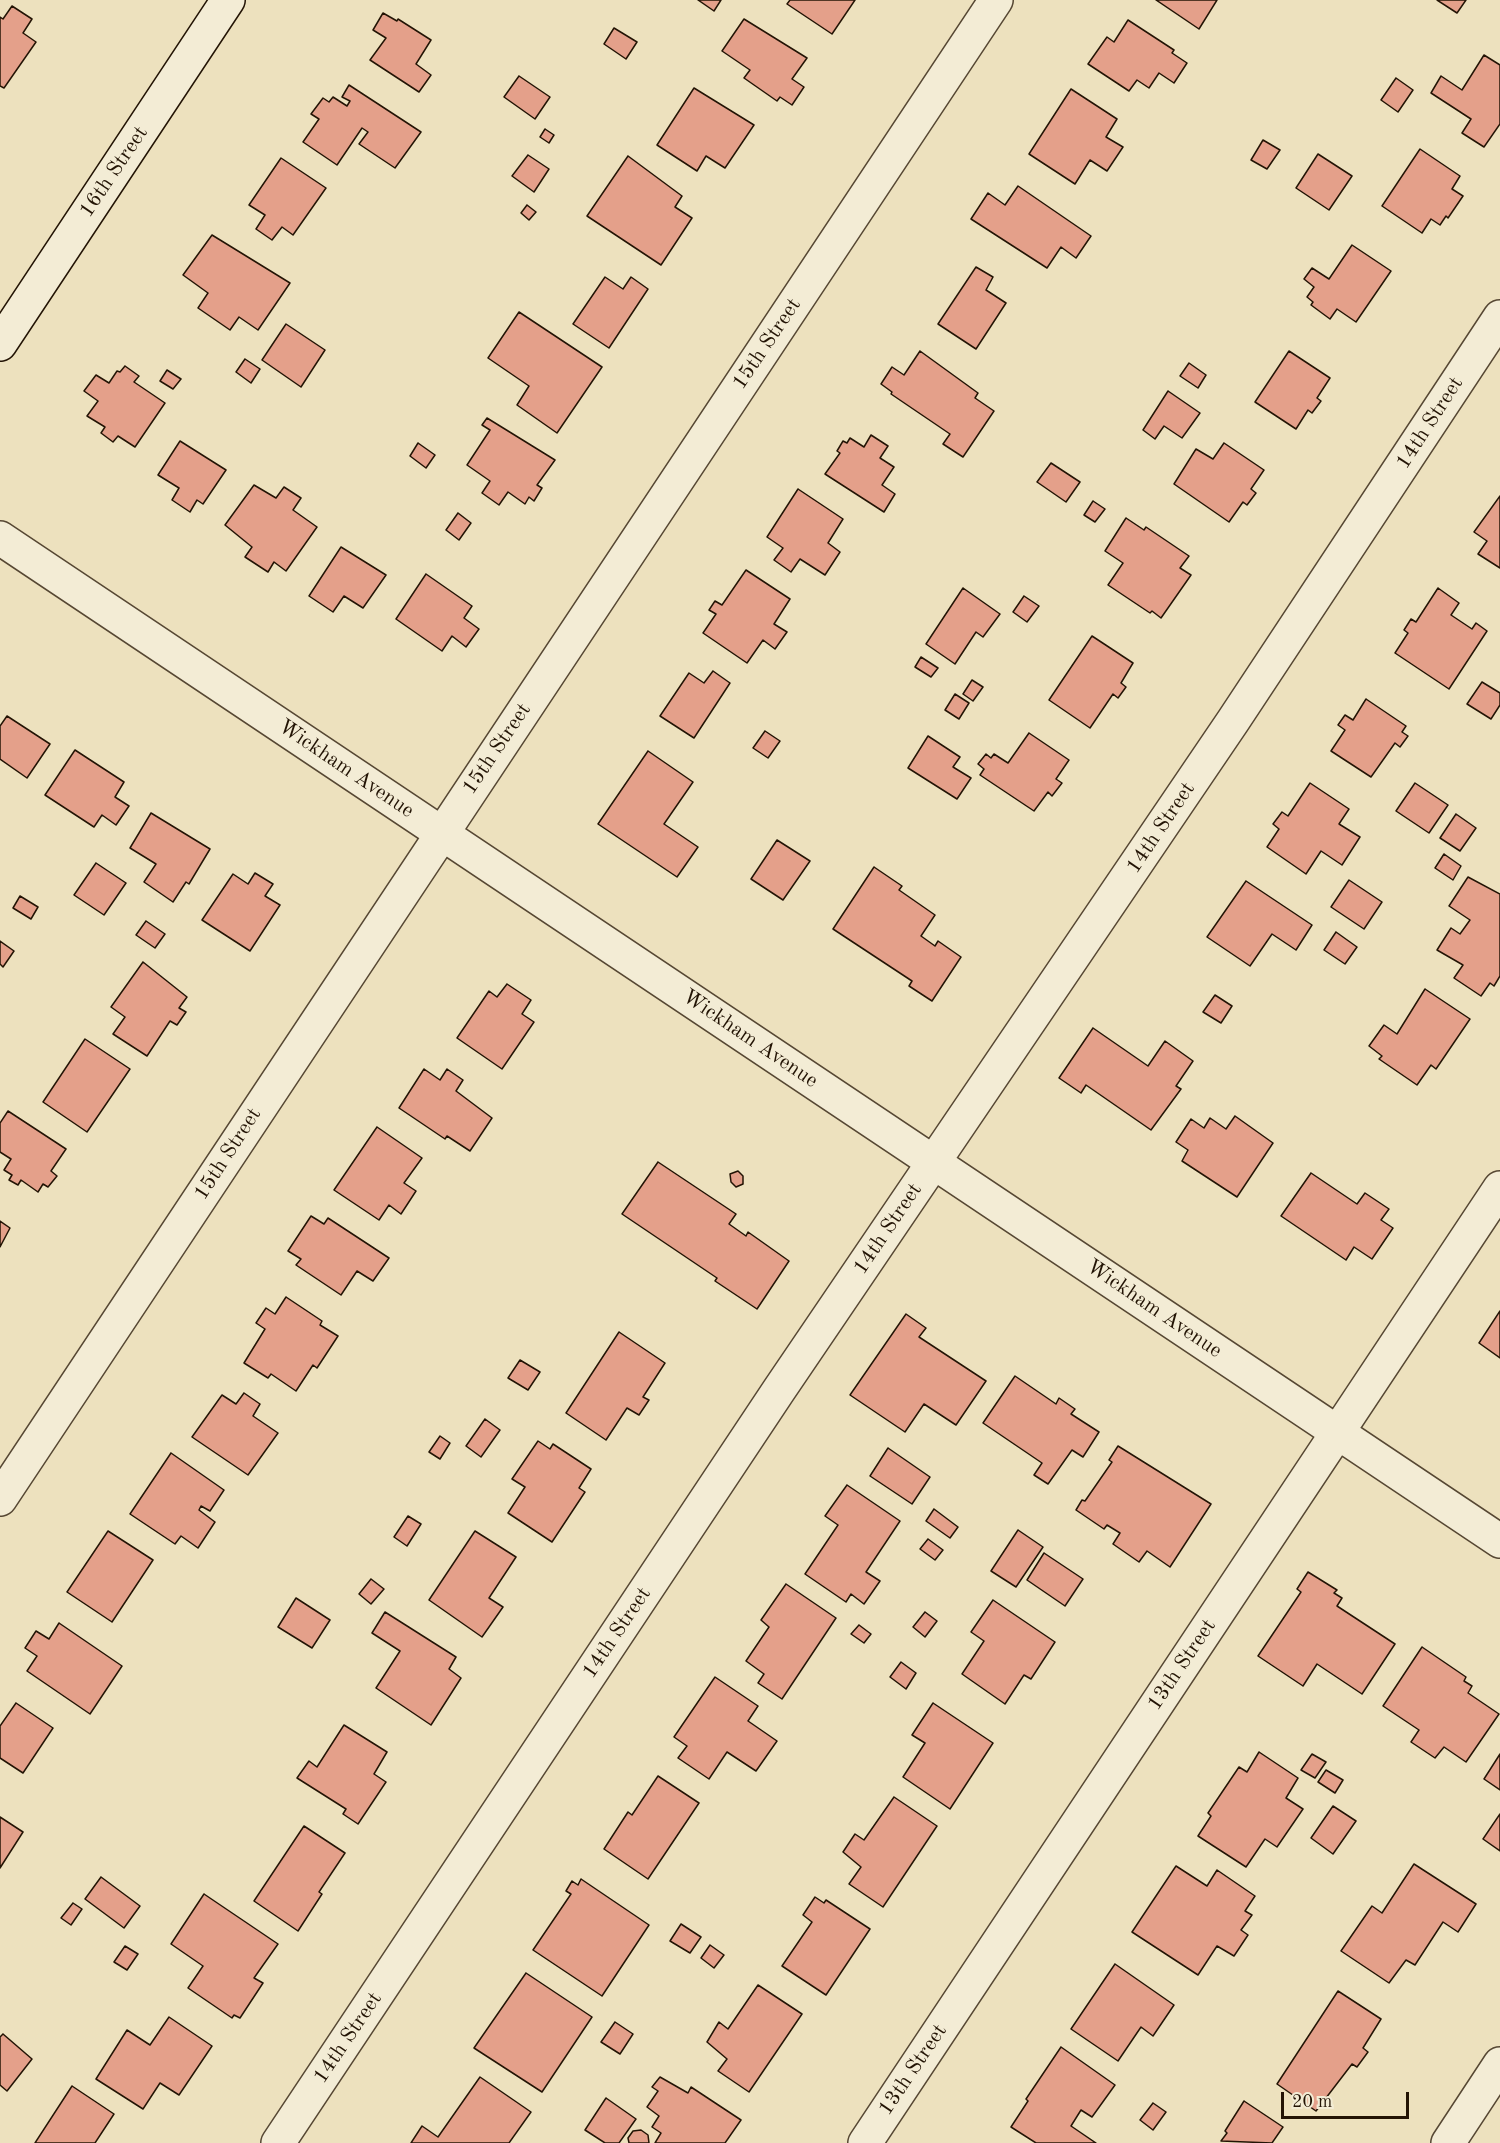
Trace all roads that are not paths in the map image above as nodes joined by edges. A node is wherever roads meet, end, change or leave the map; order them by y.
1 (228, 0) edge
2 (996, 0) edge
3 (1500, 318) edge
4 (0, 344) edge
5 (0, 538) edge
6 (441, 832) junction
7 (934, 1161) junction
8 (1500, 1188) edge
9 (1337, 1432) junction
10 (0, 1499) edge
11 (1500, 1541) edge
12 (1500, 2064) edge
13 (278, 2143) edge
14 (865, 2143) edge
15 (1448, 2143) edge

1 - 4 street, 16th Street
2 - 6 street, 15th Street
3 - 7 street, 14th Street
5 - 6 street, Wickham Avenue
6 - 7 street, Wickham Avenue
6 - 10 street, 15th Street
7 - 9 street, Wickham Avenue
7 - 13 street, 14th Street
8 - 9 street, 13th Street
9 - 11 street, Wickham Avenue
9 - 14 street, 13th Street
12 - 15 street

